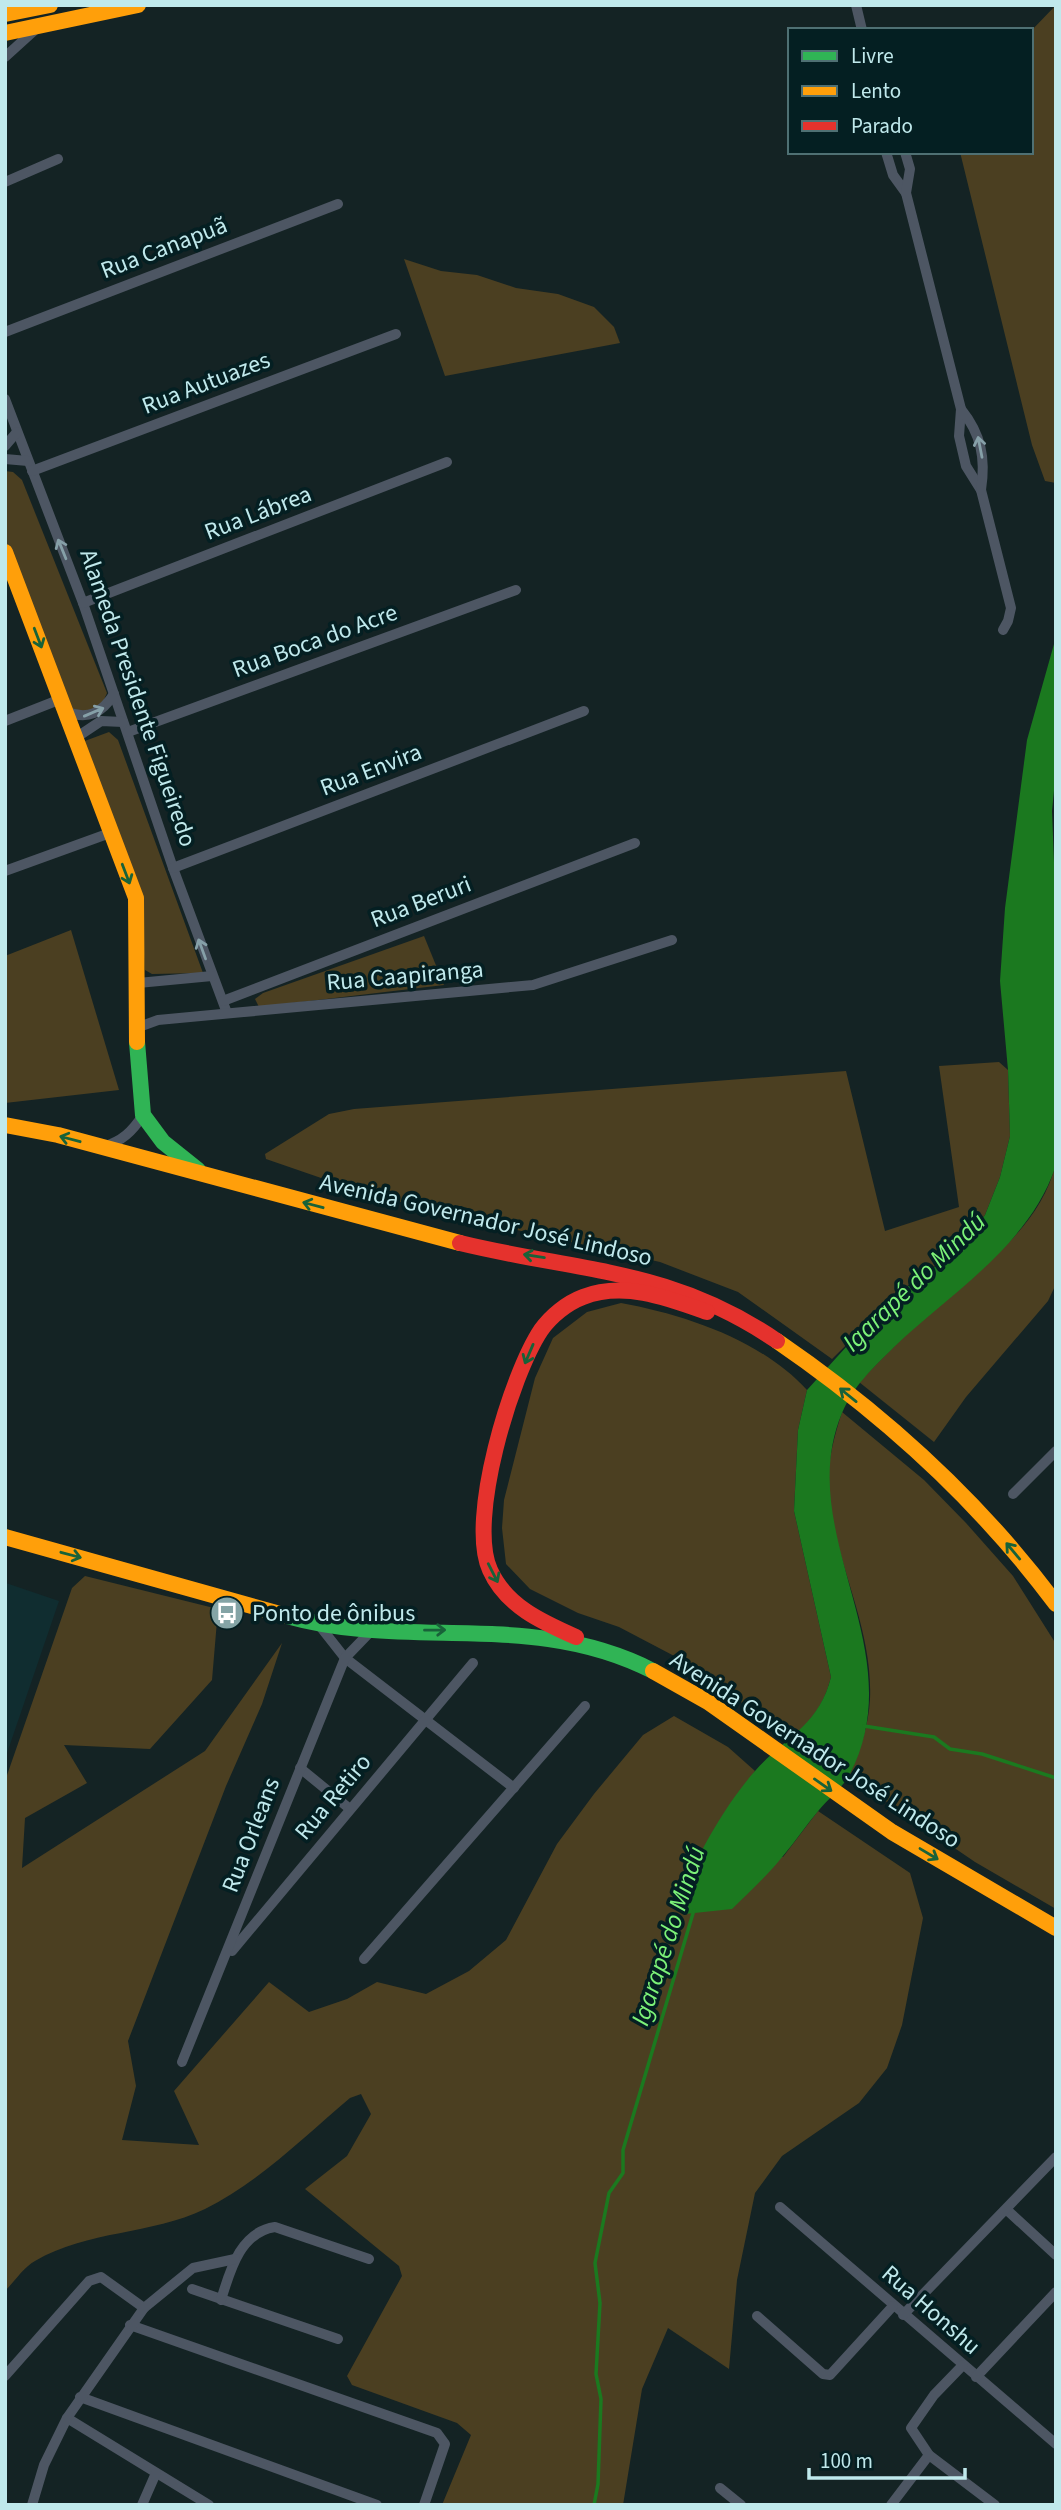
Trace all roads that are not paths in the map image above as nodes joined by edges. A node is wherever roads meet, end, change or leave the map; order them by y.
1 (50, 5) edge
2 (138, 5) edge
3 (856, 5) edge
4 (5, 14) edge
5 (38, 26) junction
6 (862, 28) edge
7 (5, 33) edge
8 (5, 57) edge
9 (887, 154) edge
10 (906, 154) edge
11 (58, 159) dead end
12 (5, 182) edge
13 (906, 193) junction
14 (338, 204) dead end
15 (5, 332) edge
16 (396, 334) dead end
17 (5, 399) edge
18 (961, 409) junction
19 (17, 432) junction
20 (5, 446) edge
21 (5, 459) edge
22 (447, 462) dead end
23 (30, 466) junction
24 (981, 490) junction
25 (5, 552) edge
26 (9, 573) edge
27 (516, 590) dead end
28 (83, 603) junction
29 (1003, 630) dead end
30 (114, 694) junction
31 (64, 706) junction
32 (584, 711) dead end
33 (5, 721) edge
34 (126, 727) junction
35 (77, 737) junction
36 (110, 833) junction
37 (635, 843) dead end
38 (173, 868) junction
39 (5, 871) edge
40 (672, 940) dead end
41 (212, 976) junction
42 (138, 986) junction
43 (225, 1007) junction
44 (158, 1020) junction
45 (136, 1028) junction
46 (143, 1115) junction
47 (5, 1125) edge
48 (101, 1147) junction
49 (206, 1176) junction
50 (760, 1331) junction
51 (1056, 1451) edge
52 (1013, 1494) dead end
53 (5, 1537) edge
54 (1049, 1586) edge
55 (1056, 1604) edge
56 (319, 1625) junction
57 (371, 1631) junction
58 (601, 1649) junction
59 (345, 1658) junction
60 (473, 1663) dead end
61 (585, 1706) dead end
62 (425, 1720) junction
63 (300, 1768) junction
64 (514, 1788) junction
65 (351, 1809) junction
66 (1056, 1928) edge
67 (226, 1958) junction
68 (364, 1959) dead end
69 (182, 2062) dead end
70 (1056, 2157) edge
71 (780, 2207) dead end
72 (1007, 2210) junction
73 (1056, 2255) edge
74 (234, 2259) junction
75 (369, 2259) dead end
76 (192, 2289) dead end
77 (1056, 2292) edge
78 (221, 2300) junction
79 (893, 2306) junction
80 (144, 2308) junction
81 (903, 2315) junction
82 (757, 2316) dead end
83 (130, 2325) junction
84 (338, 2339) dead end
85 (963, 2365) junction
86 (5, 2376) edge
87 (976, 2377) junction
88 (80, 2397) junction
89 (67, 2418) junction
90 (1056, 2444) edge
91 (929, 2455) junction
92 (156, 2473) junction
93 (720, 2488) dead end
94 (32, 2505) edge
95 (142, 2505) edge
96 (209, 2505) edge
97 (377, 2505) edge
98 (424, 2505) edge
99 (741, 2505) edge
100 (891, 2505) edge
101 (995, 2505) edge

1 - 4 main road
2 - 5 main road
3 - 6 street
5 - 7 main road
5 - 8 street
9 - 13 street
10 - 13 street
11 - 12 street
13 - 18 street
14 - 15 street, Rua Canapuã
16 - 23 street, Rua Autuazes
17 - 19 street, Alameda Presidente Figueiredo
18 - 24 street
24 -> 18 street
19 - 20 street
19 - 23 street, Alameda Presidente Figueiredo
21 - 23 street
22 - 28 street, Rua Lábrea
28 -> 23 street, Alameda Presidente Figueiredo
24 - 29 street
25 - 26 main road
26 -> 31 main road
27 - 34 street, Rua Boca do Acre
28 - 30 street, Alameda Presidente Figueiredo
31 -> 30 street
30 - 34 street, Alameda Presidente Figueiredo
31 - 33 street
31 - 35 main road
32 - 38 street, Rua Envira
34 - 35 street, Rua Boca do Acre
34 - 38 street, Alameda Presidente Figueiredo
35 - 36 main road
36 - 39 street
36 -> 42 main road
37 - 43 street, Rua Beruri
41 -> 38 street, Alameda Presidente Figueiredo
40 - 43 street, Rua Caapiranga
41 - 42 street
41 - 43 street, Alameda Presidente Figueiredo
42 - 44 street
42 - 45 main road
43 - 44 street, Rua Caapiranga
44 - 45 street, Rua Caapiranga
45 - 46 main road
46 - 48 street
46 - 49 main road
48 -> 47 main road, Avenida Governador José Lindoso
48 - 49 main road, Avenida Governador José Lindoso
50 -> 49 main road, Avenida Governador José Lindoso
54 -> 50 main road, Avenida Governador José Lindoso
50 -> 58 main road
51 - 52 street
53 -> 56 main road, Avenida Governador José Lindoso
54 - 55 main road, Avenida Governador José Lindoso
56 - 57 main road, Avenida Governador José Lindoso
56 - 59 street
57 -> 58 main road, Avenida Governador José Lindoso
57 - 59 street, Rua Orleans
58 -> 66 main road, Avenida Governador José Lindoso
59 - 62 street
59 - 63 street, Rua Orleans
60 - 62 street, Rua Retiro
61 - 64 street
62 - 64 street
62 - 65 street, Rua Retiro
63 - 65 street
63 - 67 street, Rua Orleans
64 - 68 street
65 - 67 street, Rua Retiro
67 - 69 street, Rua Orleans
70 - 72 street
71 - 79 street, Rua Honshu
72 - 73 street
72 - 81 street
74 - 75 street
74 - 78 street
74 - 80 street
76 - 78 street
77 - 87 street
78 - 84 street
79 - 81 street, Rua Honshu
79 - 82 street
80 - 83 street
80 - 86 street
81 - 85 street, Rua Honshu
83 - 88 street
83 - 98 street
85 - 87 street, Rua Honshu
85 - 91 street
87 - 90 street, Rua Honshu
88 - 89 street
88 - 97 street
89 - 92 street
89 - 94 street
91 - 100 street
91 - 101 street
92 - 95 street
92 - 96 street
93 - 99 street

